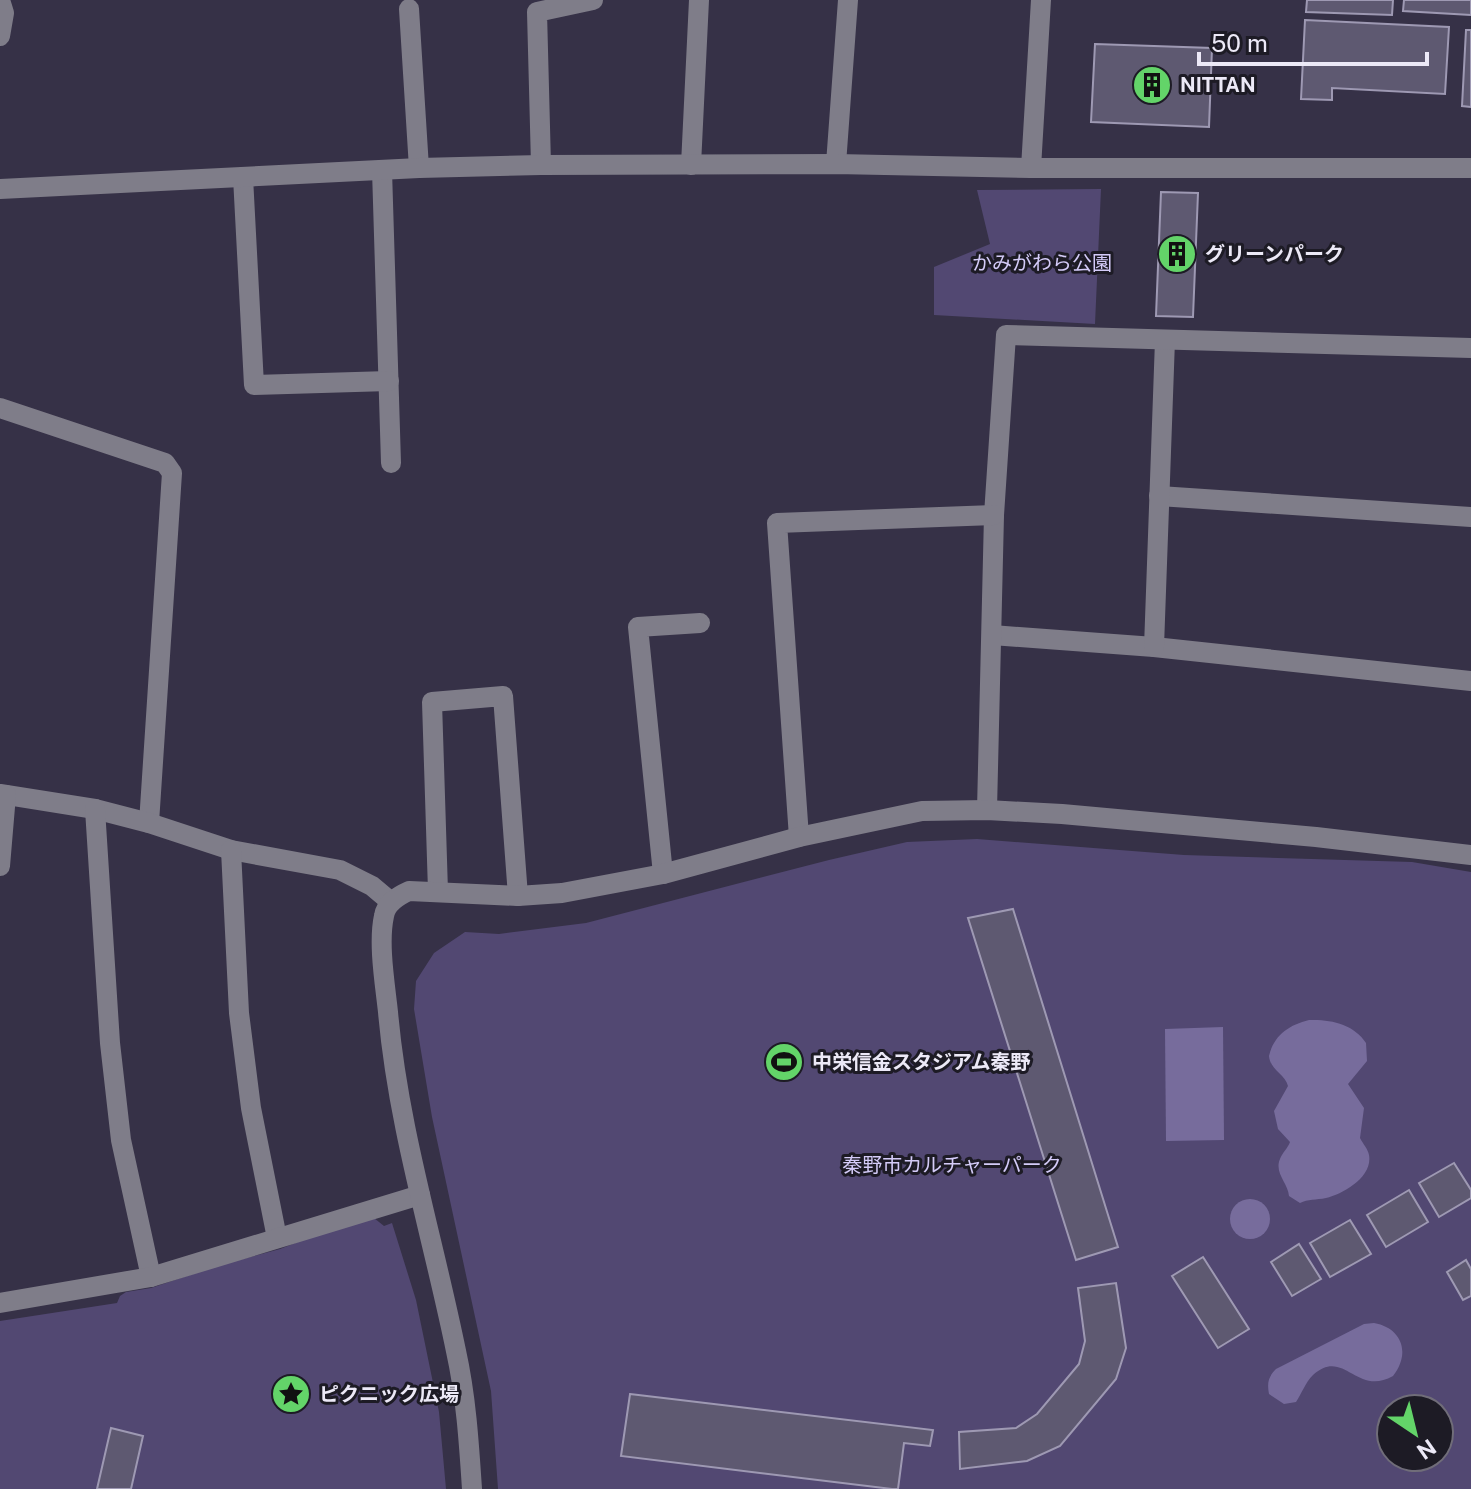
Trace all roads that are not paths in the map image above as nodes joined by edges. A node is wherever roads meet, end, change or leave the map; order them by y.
1 (0, 0) edge
2 (593, 0) edge
3 (699, 0) edge
4 (848, 0) edge
5 (1041, 0) edge
6 (409, 9) dead end
7 (0, 36) edge
8 (836, 164) junction
9 (541, 165) junction
10 (691, 165) junction
11 (419, 168) junction
12 (1031, 168) junction
13 (1471, 168) edge
14 (382, 170) junction
15 (243, 177) junction
16 (0, 189) edge
17 (1165, 340) junction
18 (1471, 348) edge
19 (389, 381) junction
20 (0, 408) edge
21 (391, 463) dead end
22 (1159, 496) junction
23 (994, 515) junction
24 (1471, 517) edge
25 (700, 623) dead end
26 (992, 635) junction
27 (1154, 647) junction
28 (1471, 681) edge
29 (3, 794) edge
30 (95, 809) junction
31 (987, 810) junction
32 (149, 823) junction
33 (799, 837) junction
34 (231, 850) junction
35 (1471, 855) edge
36 (0, 866) edge
37 (663, 874) junction
38 (438, 891) junction
39 (518, 896) junction
40 (391, 902) junction
41 (420, 1195) junction
42 (277, 1238) junction
43 (151, 1277) junction
44 (0, 1303) edge
45 (472, 1489) edge

1 - 7 street
2 - 9 street
3 - 10 street
4 - 8 street
5 - 12 street
6 - 11 street
8 - 10 street
8 - 12 street
9 - 10 street
9 - 11 street
11 - 14 street
12 - 13 street
14 - 15 street
14 - 19 street
15 - 16 street
15 - 19 street
17 - 18 street
17 - 22 street
17 - 23 street
19 - 21 street
20 - 32 street
22 - 24 street
22 - 27 street
23 - 26 street
23 - 33 street
25 - 37 street
26 - 27 street
26 - 31 street
27 - 28 street
29 - 30 street
29 - 36 street
30 - 32 street
30 - 43 street
31 - 33 street
31 - 35 street
32 - 34 street
33 - 37 street
34 - 40 street
34 - 42 street
37 - 39 street
38 - 39 street
38 - 39 street
38 - 40 street
40 - 41 street
41 - 42 street
41 - 45 street
42 - 43 street
43 - 44 street

